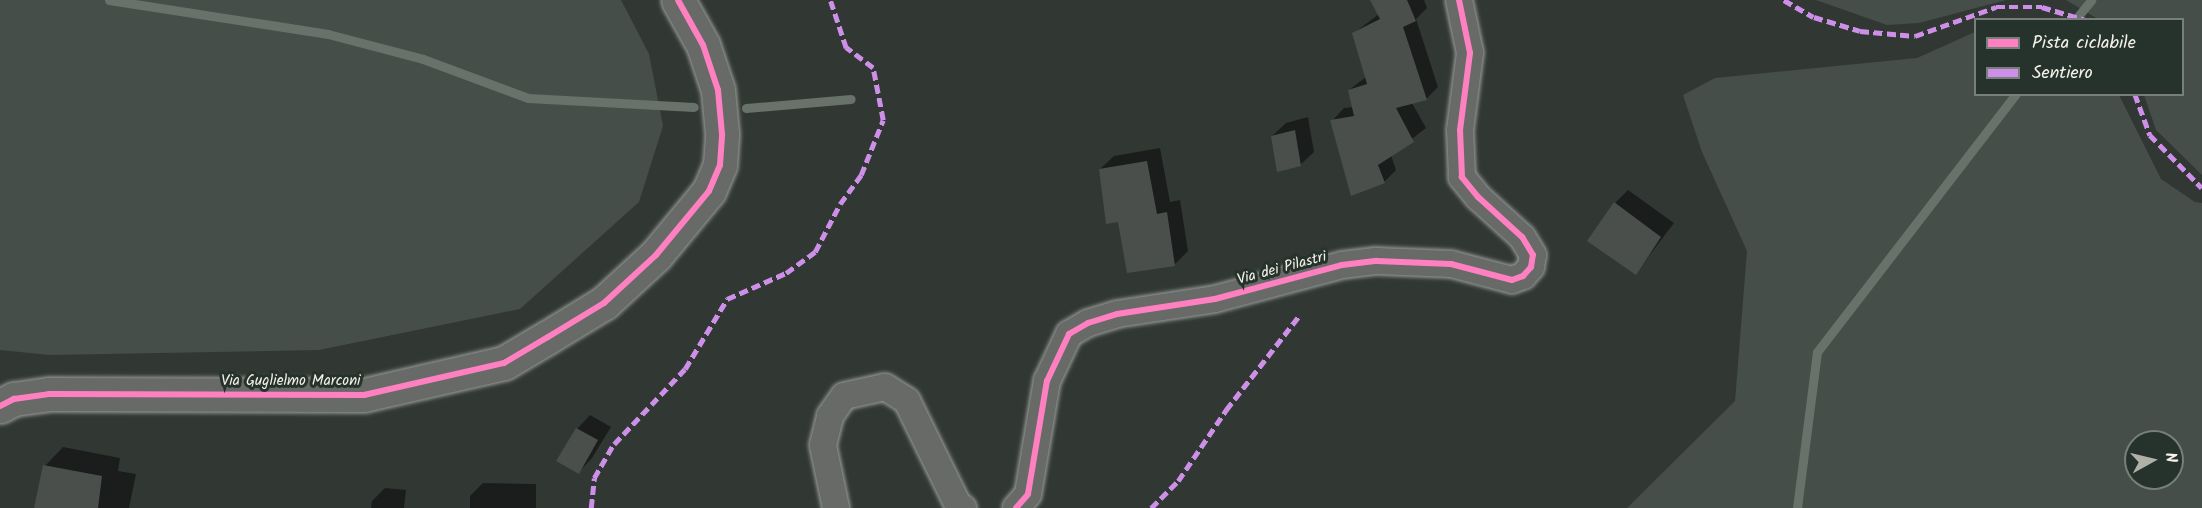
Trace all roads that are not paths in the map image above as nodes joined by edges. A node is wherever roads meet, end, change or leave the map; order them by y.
1 (678, 0) edge
2 (1459, 0) edge
3 (0, 406) edge
4 (836, 508) edge
5 (963, 508) edge
6 (1016, 508) edge

1 - 3 street, Via Guglielmo Marconi
2 - 6 street, Via dei Pilastri
4 - 5 street

